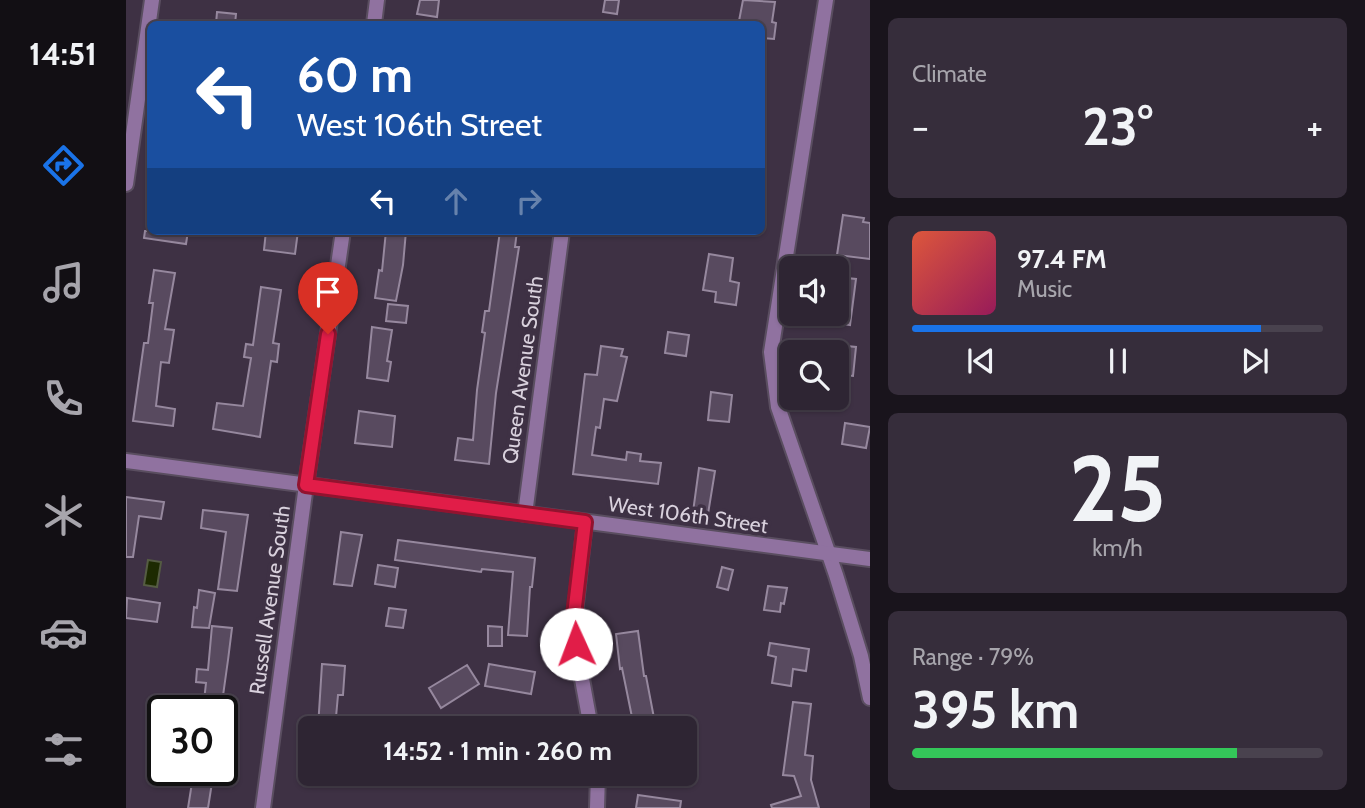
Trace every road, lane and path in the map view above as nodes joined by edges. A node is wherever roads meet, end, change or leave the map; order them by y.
1 (152, 0) edge
2 (377, 0) edge
3 (827, 0) edge
4 (149, 21) edge
5 (374, 21) edge
6 (147, 35) edge
7 (126, 184) edge
8 (342, 235) edge
9 (561, 235) edge
10 (126, 461) edge
11 (306, 485) junction
12 (525, 514) junction
13 (585, 522) junction
14 (829, 554) junction
15 (870, 559) edge
16 (870, 698) edge
17 (589, 716) edge
18 (598, 786) edge
19 (263, 808) edge
20 (597, 808) edge

1 - 4 street
2 - 5 street
3 - 14 street
6 - 7 street
8 - 11 street, Russell Avenue South
9 - 12 street, Queen Avenue South
10 - 11 street, West 106th Street
11 - 12 street, West 106th Street
11 - 19 street, Russell Avenue South
12 - 13 street, West 106th Street
13 - 14 street, West 106th Street
13 - 17 street
14 - 15 street, West 106th Street
14 - 16 street
18 - 20 street

